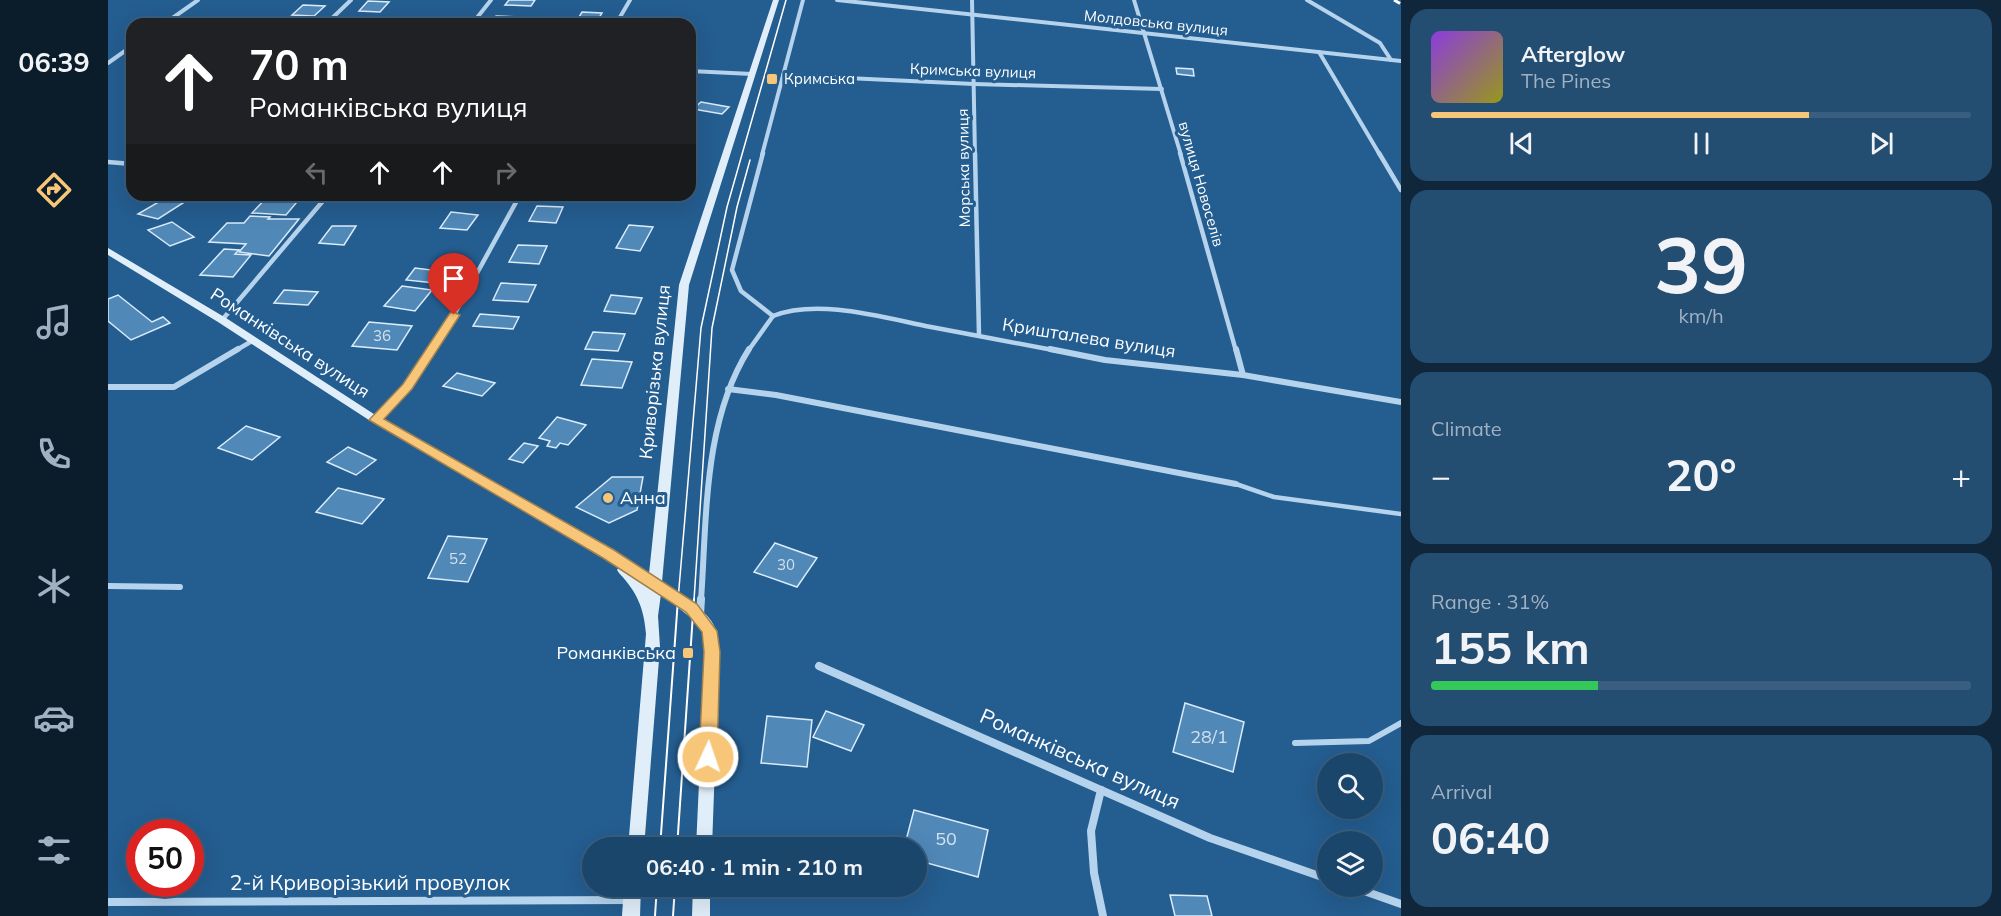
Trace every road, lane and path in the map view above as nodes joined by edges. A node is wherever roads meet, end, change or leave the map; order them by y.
1 (198, 0) edge
2 (351, 0) edge
3 (491, 0) edge
4 (630, 0) edge
5 (776, 0) edge
6 (803, 0) edge
7 (837, 0) edge
8 (972, 0) edge
9 (1134, 0) edge
10 (1307, 0) edge
11 (973, 15) junction
12 (172, 18) edge
13 (332, 18) edge
14 (477, 18) edge
15 (620, 18) edge
16 (1145, 34) junction
17 (126, 50) edge
18 (1319, 52) junction
19 (1391, 60) junction
20 (1401, 61) edge
21 (108, 63) edge
22 (696, 71) edge
23 (752, 74) junction
24 (783, 75) junction
25 (974, 84) junction
26 (1162, 89) junction
27 (108, 162) edge
28 (126, 164) edge
29 (1401, 190) edge
30 (323, 201) edge
31 (517, 201) edge
32 (108, 251) edge
33 (773, 316) junction
34 (222, 320) junction
35 (979, 335) junction
36 (252, 341) junction
37 (1243, 375) junction
38 (108, 387) edge
39 (728, 389) junction
40 (1401, 402) edge
41 (376, 420) junction
42 (1236, 484) joint
43 (1401, 514) edge
44 (608, 554) junction
45 (654, 583) junction
46 (108, 586) edge
47 (180, 586) dead end
48 (652, 614) junction
49 (700, 617) junction
50 (819, 666) dead end
51 (1401, 723) edge
52 (1295, 743) dead end
53 (1101, 790) junction
54 (637, 837) edge
55 (704, 837) edge
56 (1317, 875) edge
57 (702, 897) edge
58 (1381, 897) edge
59 (632, 901) edge
60 (108, 902) edge
61 (1401, 904) edge
62 (701, 916) edge
63 (1103, 916) edge

1 - 12 street
2 - 13 street
3 - 14 street
4 - 15 street
5 - 23 main road, Криворізька вулиця
6 - 24 street
7 - 11 street, Молдовська вулиця
8 - 11 street, Морська вулиця
9 - 16 street, вулиця Новоселів
10 - 19 street
11 - 16 street, Молдовська вулиця
11 - 25 street, Морська вулиця
16 - 18 street, Молдовська вулиця
16 - 26 street, вулиця Новоселів
17 - 21 street
18 - 19 street, Молдовська вулиця
18 - 29 street
19 - 20 street, Молдовська вулиця
22 - 23 street
23 - 45 main road, Криворізька вулиця
24 - 25 street, Кримська вулиця
24 - 33 street
25 - 26 street, Кримська вулиця
25 - 35 street, Морська вулиця
26 - 37 street, вулиця Новоселів
27 - 28 street
30 - 34 street
31 - 41 street
32 - 34 main road, Романківська вулиця
33 - 35 street, Кришталева вулиця
33 - 39 street
34 - 36 main road, Романківська вулиця
35 - 37 street, Кришталева вулиця
36 - 38 street
36 - 41 main road, Романківська вулиця
37 - 40 street, Кришталева вулиця
39 - 42 street
39 - 49 street
41 - 44 main road, Романківська вулиця
42 - 43 lane
44 - 45 main road
44 - 48 main road, Криворізька вулиця
45 - 48 main road, Криворізька вулиця
45 - 49 main road
46 - 47 street
48 - 54 main road, Криворізька вулиця
49 - 55 main road
50 - 53 street, Романківська вулиця
51 - 52 lane
53 - 56 street, Романківська вулиця
53 - 63 street
57 - 62 main road
58 - 61 street
59 - 60 street, 2-й Криворізький провулок

